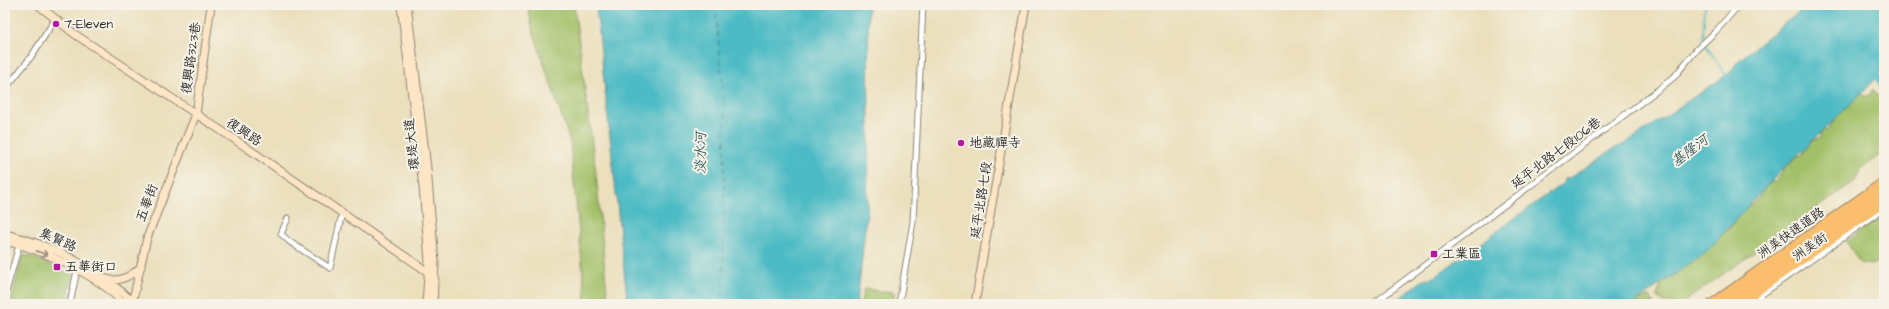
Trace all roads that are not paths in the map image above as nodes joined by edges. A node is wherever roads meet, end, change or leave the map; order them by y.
1 (38, 5) edge
2 (211, 5) edge
3 (402, 5) edge
4 (407, 5) edge
5 (923, 5) edge
6 (1026, 5) edge
7 (1740, 5) edge
8 (56, 18) junction
9 (409, 38) junction
10 (5, 89) edge
11 (196, 114) junction
12 (1884, 182) edge
13 (1884, 192) edge
14 (1884, 202) edge
15 (1884, 209) edge
16 (342, 213) junction
17 (288, 218) dead end
18 (5, 234) edge
19 (5, 241) edge
20 (20, 241) junction
21 (141, 267) junction
22 (77, 270) junction
23 (428, 272) junction
24 (104, 278) junction
25 (435, 280) junction
26 (5, 295) edge
27 (133, 303) edge
28 (1730, 303) edge
29 (70, 304) edge
30 (124, 304) edge
31 (426, 304) edge
32 (433, 304) edge
33 (899, 304) edge
34 (975, 304) edge
35 (1373, 304) edge
36 (1712, 304) edge
37 (1748, 304) edge

1 - 8 street, 復興路
2 - 11 street, 復興路323巷
3 - 9 street, 環堤大道
4 - 9 street, 環堤大道
5 - 33 street
6 - 34 street, 延平北路七段
7 - 35 street, 延平北路七段106巷
8 - 10 street
8 - 11 street, 復興路
9 - 23 street, 環堤大道
9 - 25 street, 環堤大道
11 - 16 street, 復興路
11 - 21 street, 五華街
12 - 36 highway, 洲美快速道路
13 - 28 highway
14 - 28 highway
15 - 37 street, 洲美街
16 - 17 street
16 - 23 street, 復興路
18 - 20 street, 集賢路
19 - 20 street, 集賢路
20 -> 22 street, 集賢路
20 - 24 street, 集賢路
20 - 26 street
21 - 24 street
21 - 27 street, 五華街
22 - 29 street
22 - 30 street, 集賢路
23 - 25 street, 復興路
23 - 31 street, 環堤大道
24 - 27 street, 集賢路
25 - 32 street, 環堤大道

